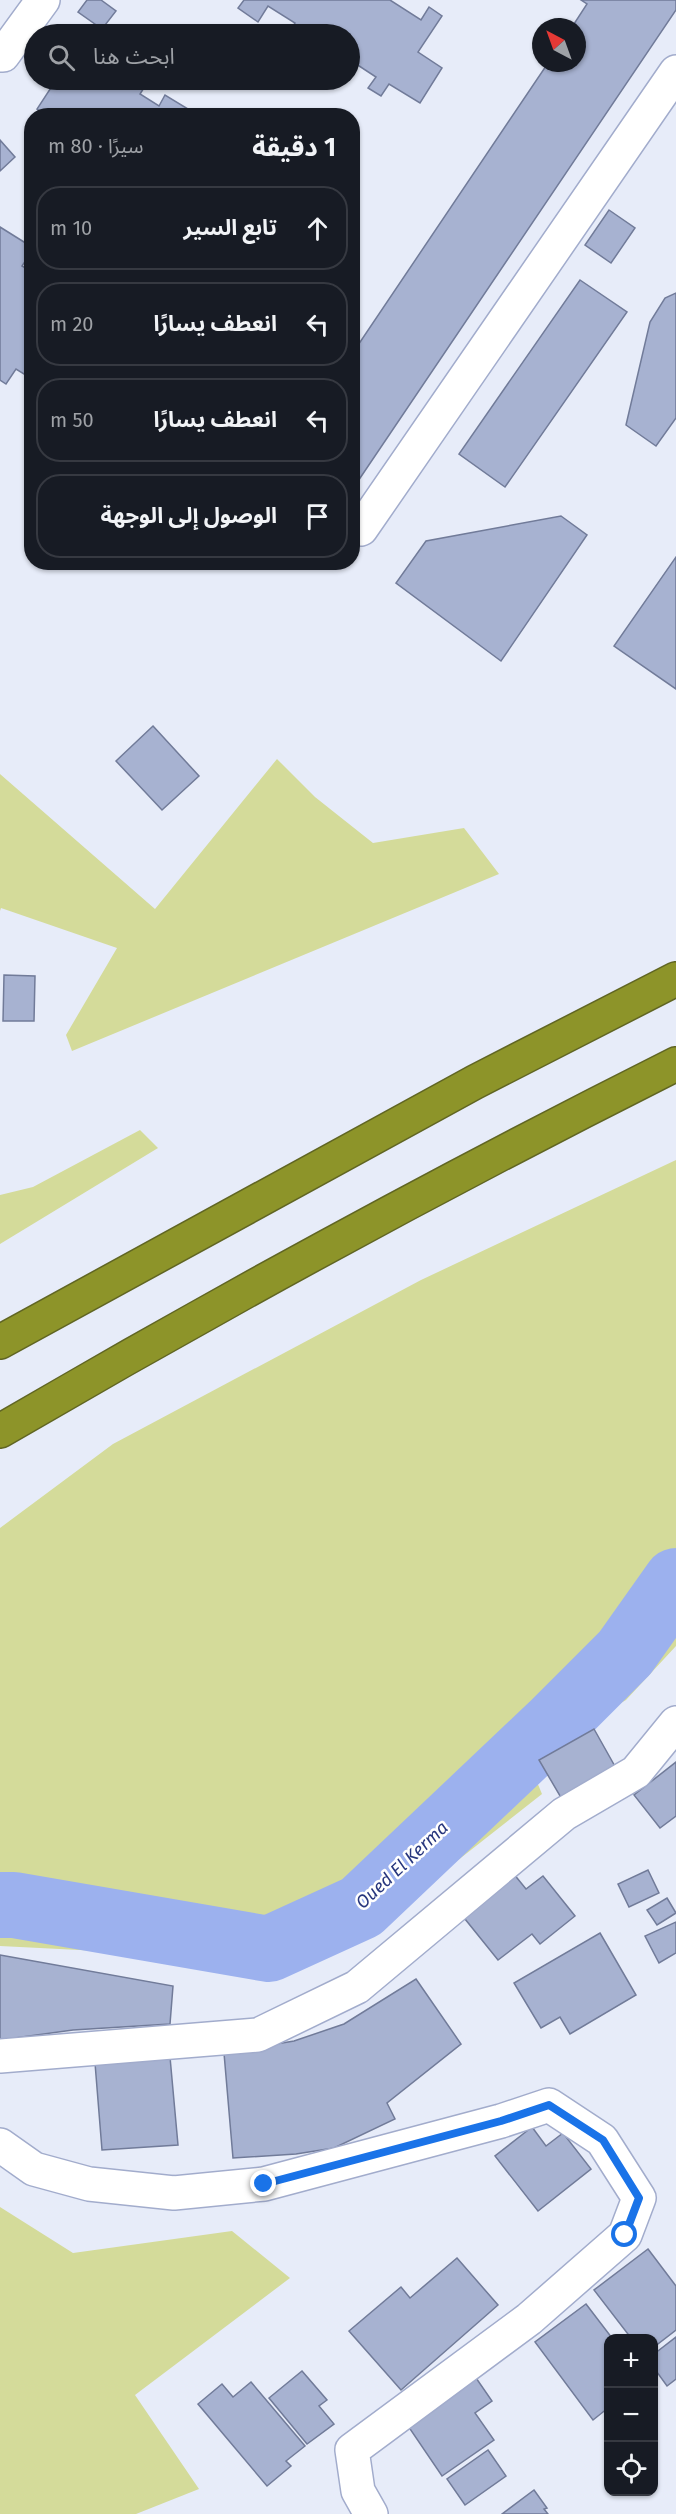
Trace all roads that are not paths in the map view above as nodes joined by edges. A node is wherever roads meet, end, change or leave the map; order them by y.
1 (43, 0) edge
2 (26, 24) edge
3 (24, 26) edge
4 (0, 55) edge
5 (676, 72) edge
6 (362, 529) dead end
7 (676, 979) edge
8 (676, 1064) edge
9 (0, 1342) edge
10 (0, 1431) edge
11 (676, 1724) edge
12 (0, 2056) edge
13 (0, 2145) edge
14 (371, 2514) edge

1 - 2 street
3 - 4 street
5 - 6 street
7 - 9 highway
8 - 10 highway
11 - 12 street
13 - 14 street

